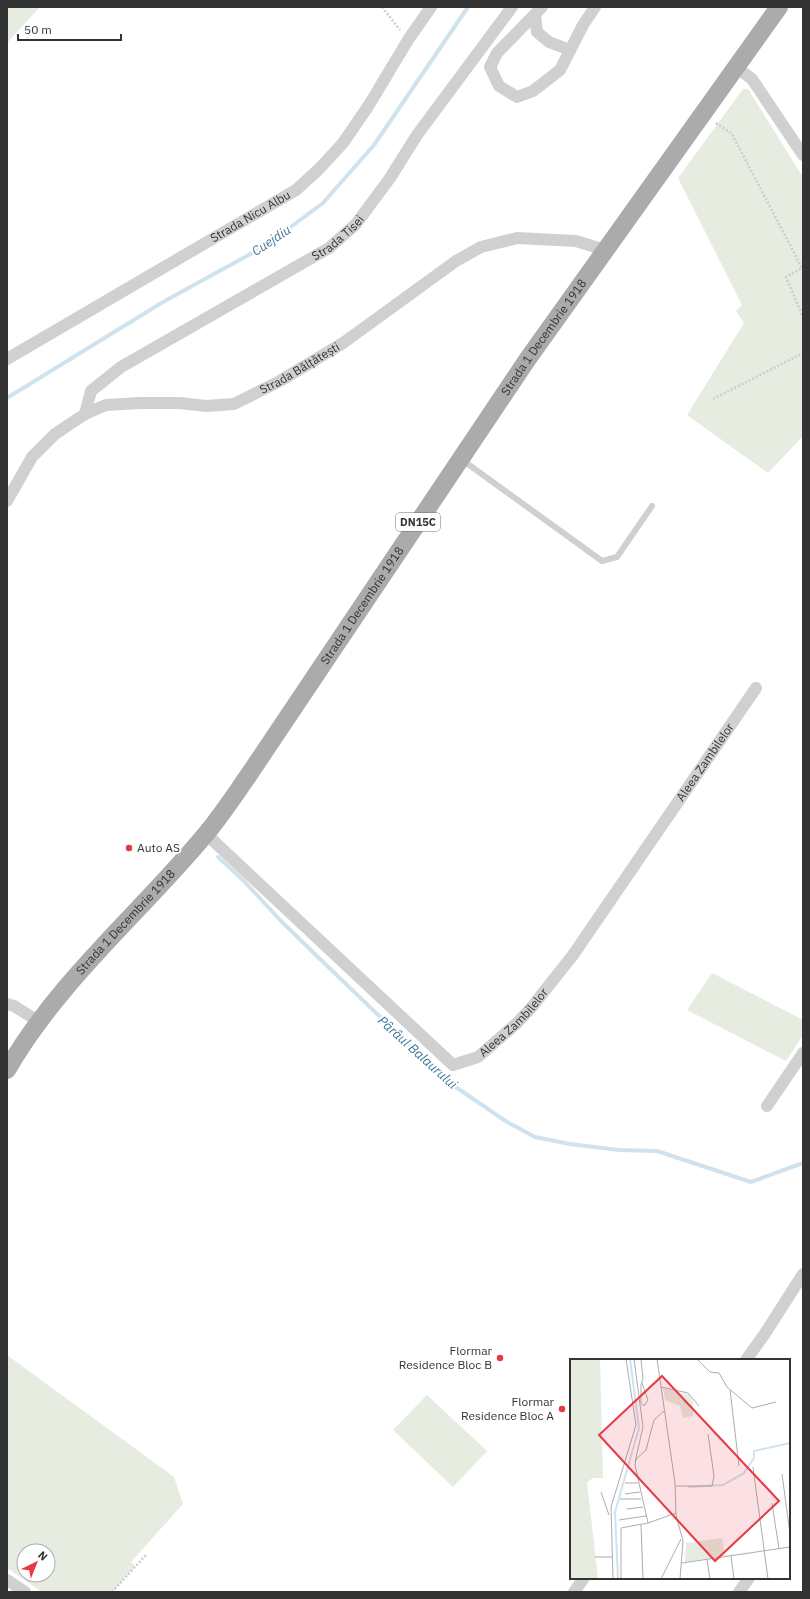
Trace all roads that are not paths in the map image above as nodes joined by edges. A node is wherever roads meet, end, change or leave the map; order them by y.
1 (431, 7) edge
2 (512, 7) edge
3 (595, 7) edge
4 (779, 7) edge
5 (539, 11) edge
6 (570, 50) junction
7 (736, 67) junction
8 (803, 155) edge
9 (605, 250) junction
10 (7, 359) edge
11 (85, 414) junction
12 (460, 459) junction
13 (7, 501) edge
14 (652, 506) dead end
15 (756, 688) dead end
16 (206, 834) junction
17 (7, 1004) edge
18 (38, 1022) junction
19 (803, 1052) edge
20 (7, 1070) edge
21 (767, 1106) dead end
22 (803, 1274) edge
23 (747, 1359) edge
24 (583, 1579) edge
25 (748, 1579) edge
26 (7, 1580) edge
27 (25, 1592) edge
28 (574, 1592) edge
29 (739, 1592) edge

1 - 10 street, Strada Nicu Albu
2 - 11 street, Strada Tisei
3 - 6 street
4 - 7 main road, Strada 1 Decembrie 1918 / DN15C
5 - 6 street
5 - 6 street
7 - 8 street
7 - 9 main road, Strada 1 Decembrie 1918 / DN15C
9 - 11 street, Strada Bălțătești
9 - 12 main road, Strada 1 Decembrie 1918 / DN15C
11 - 13 street, Strada Bălțătești
12 - 14 lane
12 - 16 main road, Strada 1 Decembrie 1918 / DN15C
15 - 16 street, Aleea Zambilelor
16 - 18 main road, Strada 1 Decembrie 1918 / DN15C
17 - 18 street
18 - 20 main road, Strada 1 Decembrie 1918 / DN15C
19 - 21 street
22 - 23 street
24 - 28 street
25 - 29 street
26 - 27 street

